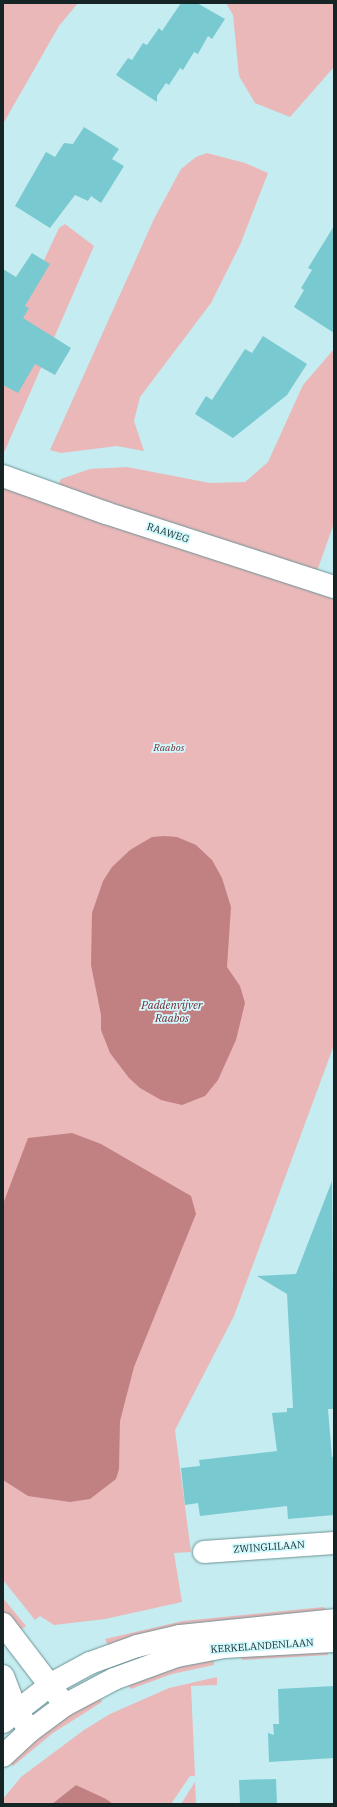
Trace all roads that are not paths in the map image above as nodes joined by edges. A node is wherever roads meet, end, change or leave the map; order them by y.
1 (3, 476) edge
2 (334, 587) edge
3 (334, 1543) edge
4 (204, 1552) dead end
5 (334, 1620) edge
6 (3, 1624) edge
7 (334, 1641) edge
8 (3, 1676) edge
9 (49, 1686) junction
10 (64, 1705) junction
11 (10, 1716) edge
12 (30, 1731) junction
13 (3, 1756) edge

1 - 2 street, RAAWEG
3 - 4 street, ZWINGLILAAN
5 - 9 street, KERKELANDENLAAN
6 - 9 street
7 - 10 street, KERKELANDENLAAN
8 - 11 street
9 - 10 street
9 - 11 street, KERKELANDENLAAN
10 - 12 street, KERKELANDENLAAN
11 - 12 street
12 - 13 street, KERKELANDENLAAN

